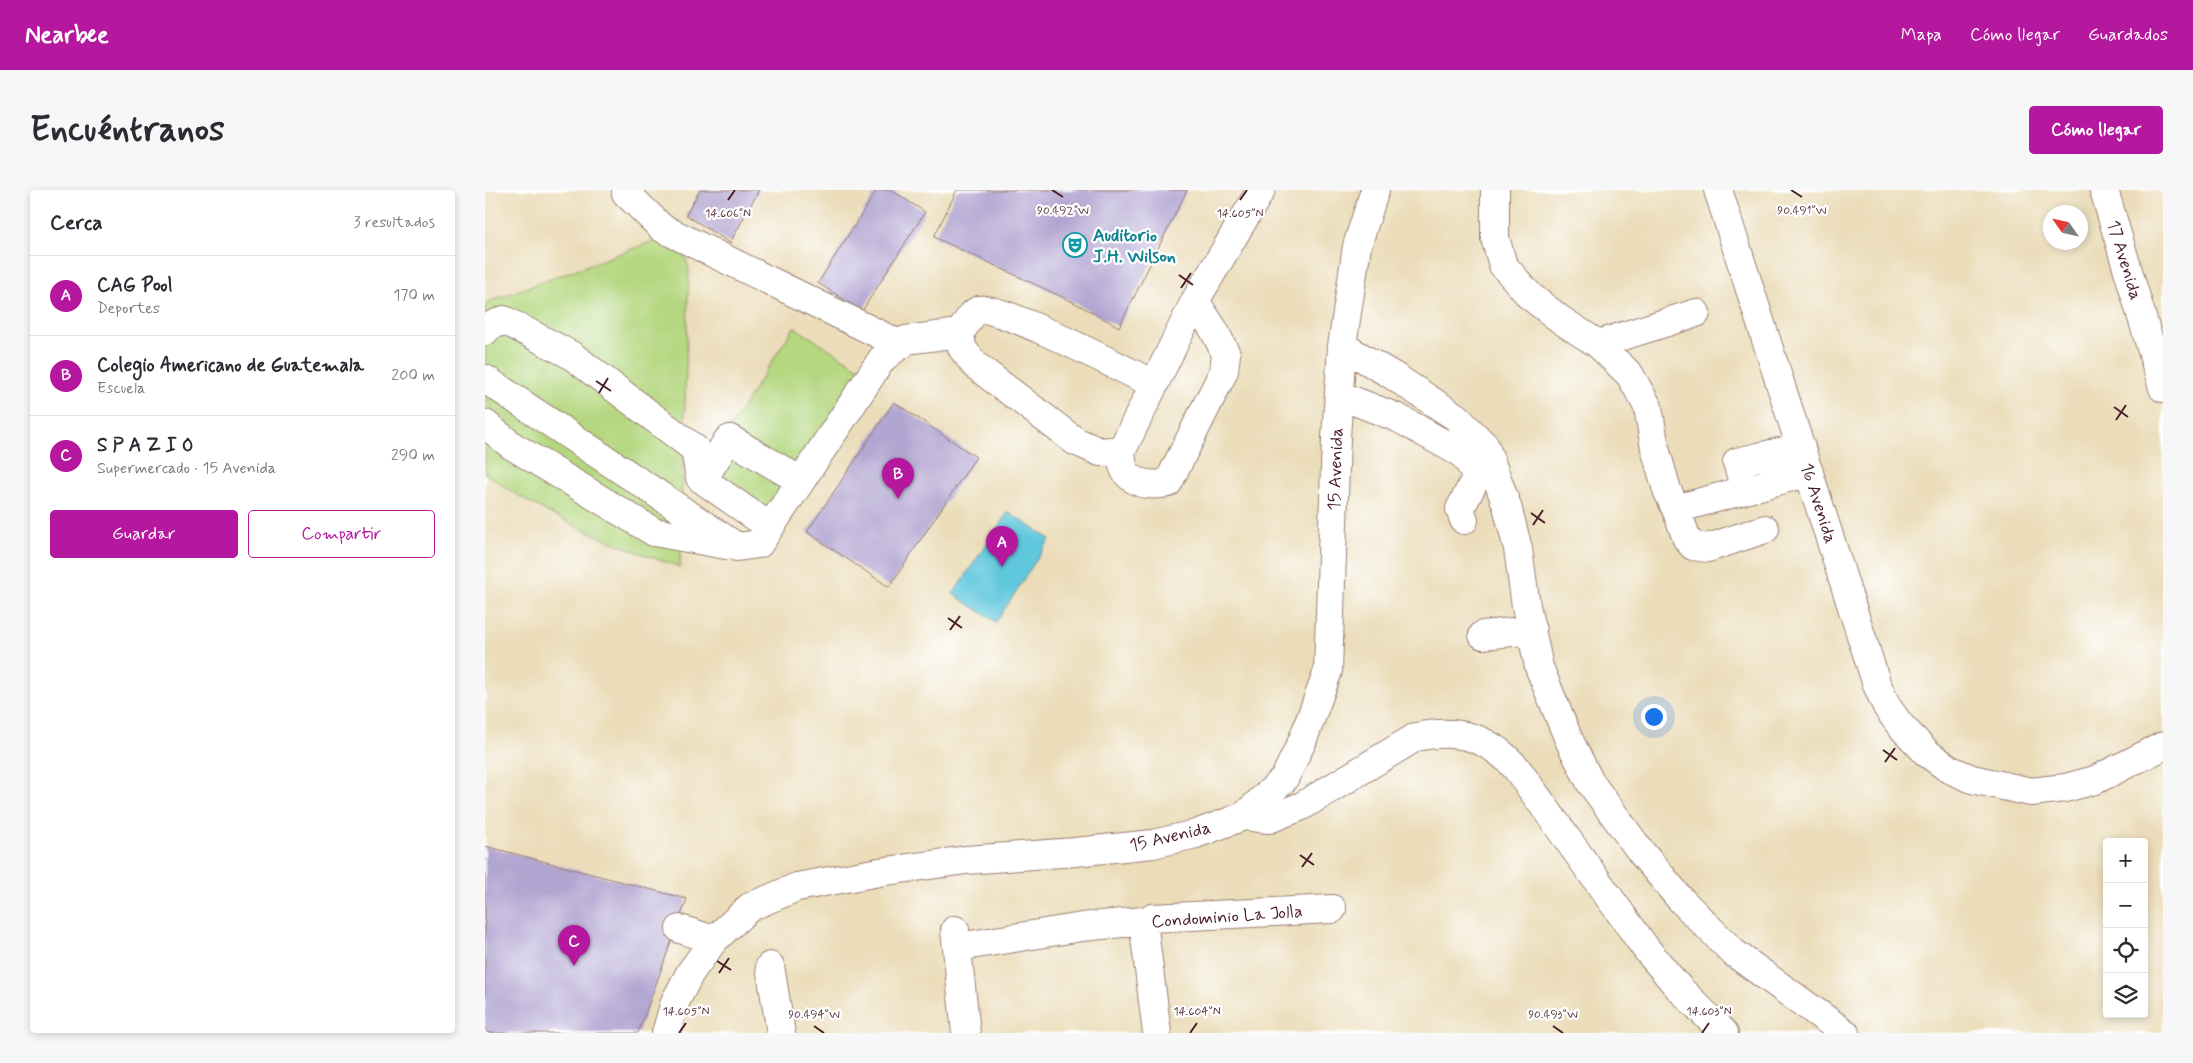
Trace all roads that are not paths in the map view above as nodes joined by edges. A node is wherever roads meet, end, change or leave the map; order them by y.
1 (626, 190) edge
2 (1261, 190) edge
3 (1375, 190) edge
4 (1495, 190) edge
5 (1718, 190) edge
6 (2104, 190) edge
7 (1195, 301) junction
8 (1696, 313) dead end
9 (485, 331) edge
10 (960, 333) junction
11 (901, 344) junction
12 (1598, 344) junction
13 (1342, 346) junction
14 (485, 379) edge
15 (1154, 384) junction
16 (2163, 388) edge
17 (1339, 395) junction
18 (485, 424) edge
19 (1122, 450) junction
20 (1805, 459) junction
21 (703, 480) junction
22 (801, 481) junction
23 (1676, 509) junction
24 (1462, 514) dead end
25 (771, 527) junction
26 (1765, 529) dead end
27 (737, 547) junction
28 (1531, 630) junction
29 (1483, 635) dead end
30 (2163, 746) edge
31 (1244, 816) junction
32 (1332, 909) dead end
33 (1143, 920) junction
34 (680, 929) dead end
35 (714, 940) junction
36 (770, 966) dead end
37 (675, 1002) junction
38 (648, 1033) edge
39 (666, 1033) edge
40 (781, 1033) edge
41 (966, 1033) edge
42 (1157, 1033) edge
43 (1724, 1033) edge
44 (1845, 1033) edge

1 - 11 street
2 - 7 street
3 - 13 street, 15 Avenida
4 - 12 street
5 - 20 street, 16 Avenida
6 - 16 street, 17 Avenida
7 - 15 street
7 - 19 street
8 - 12 street
9 - 21 street
10 - 11 street
10 - 15 street
10 - 19 street
11 - 22 street
12 - 23 street
13 - 17 street, 15 Avenida
13 - 28 street
14 - 27 street
15 - 19 street
17 - 24 street
17 - 31 street, 15 Avenida
18 - 27 street
20 - 23 street
20 - 30 street, 16 Avenida
21 - 22 street
21 - 25 street
22 - 25 street
23 - 26 street
25 - 27 street
28 - 29 street
28 - 44 street
31 - 35 street, 15 Avenida
31 - 43 street
32 - 33 street, Condominio La Jolla
33 - 41 street
33 - 42 street, Condominio La Jolla
34 - 35 street
35 - 37 street, 15 Avenida
36 - 40 street
37 - 38 street
37 - 39 street, 15 Avenida

